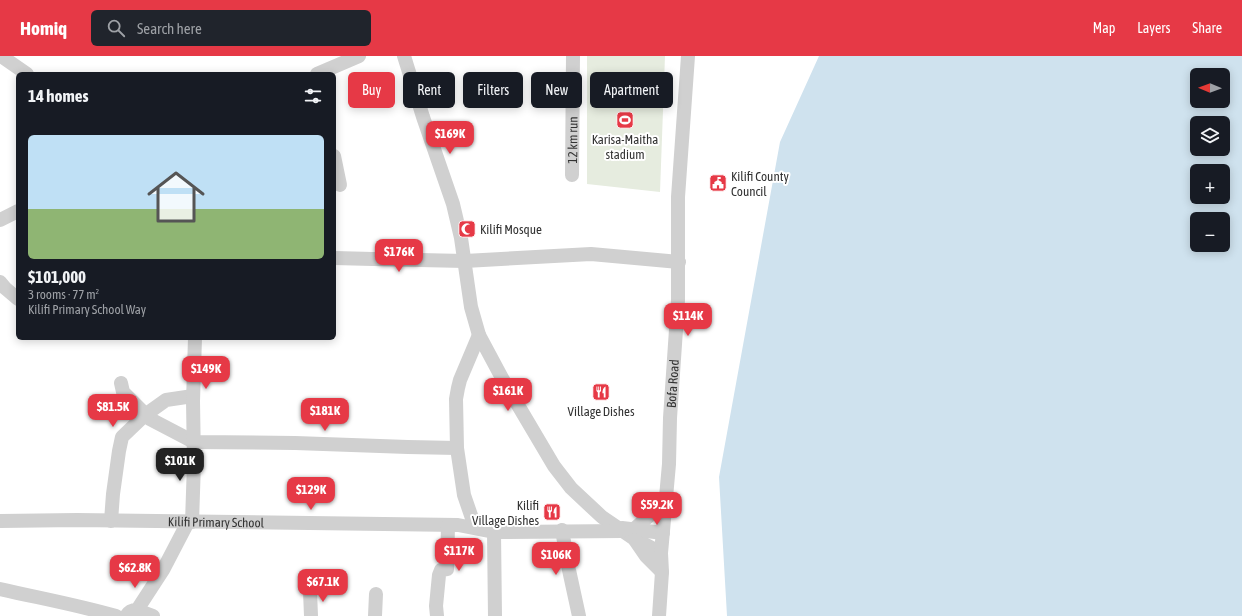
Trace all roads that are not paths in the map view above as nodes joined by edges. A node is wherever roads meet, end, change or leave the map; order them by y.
1 (1, 56) edge
2 (359, 56) edge
3 (404, 56) edge
4 (573, 56) edge
5 (688, 56) edge
6 (24, 72) edge
7 (322, 72) edge
8 (336, 166) edge
9 (572, 175) dead end
10 (340, 185) dead end
11 (16, 212) edge
12 (0, 220) edge
13 (336, 258) edge
14 (465, 261) junction
15 (678, 262) junction
16 (0, 282) edge
17 (16, 297) edge
18 (479, 335) junction
19 (195, 340) edge
20 (121, 383) dead end
21 (193, 396) junction
22 (145, 415) junction
23 (194, 442) junction
24 (457, 448) junction
25 (665, 502) junction
26 (0, 521) edge
27 (111, 521) junction
28 (190, 522) junction
29 (448, 526) junction
30 (474, 527) junction
31 (562, 530) junction
32 (626, 531) junction
33 (494, 532) junction
34 (663, 534) junction
35 (661, 553) junction
36 (662, 572) junction
37 (0, 589) edge
38 (310, 591) dead end
39 (376, 594) dead end
40 (132, 613) edge
41 (116, 616) edge
42 (153, 616) edge
43 (311, 616) edge
44 (375, 616) edge
45 (436, 616) edge
46 (495, 616) edge
47 (579, 616) edge
48 (659, 616) edge

1 - 6 street
2 - 7 street
3 - 14 street
4 - 9 street, 12 km run
5 - 15 street, Bofa Road
8 - 10 street
11 - 12 street
13 - 14 street
14 - 15 street
14 - 18 street
15 - 25 street, Bofa Road
16 - 17 street
18 - 24 street
18 - 32 street
19 - 21 street
20 - 22 street
21 - 22 street
21 - 23 street
22 - 23 street
22 - 27 street
23 - 24 street
23 - 28 street
24 - 30 street
25 - 32 street
25 - 34 street, Bofa Road
26 - 27 street, Kilifi Primary School
27 - 28 street, Kilifi Primary School
28 - 29 street, Kilifi Primary School
28 - 40 street
29 - 30 street, Kilifi Primary School
29 - 45 street
30 - 33 street, Kilifi Primary School
31 - 32 street, Kilifi Primary School
31 - 33 street, Kilifi Primary School
31 - 47 street
32 - 34 street, Kilifi Primary School
32 - 35 street
32 - 36 street
33 - 46 street
34 - 35 street, Bofa Road
35 - 36 street, Bofa Road
36 - 48 street, Bofa Road
37 - 41 street
38 - 43 street
39 - 44 street
40 - 42 street

